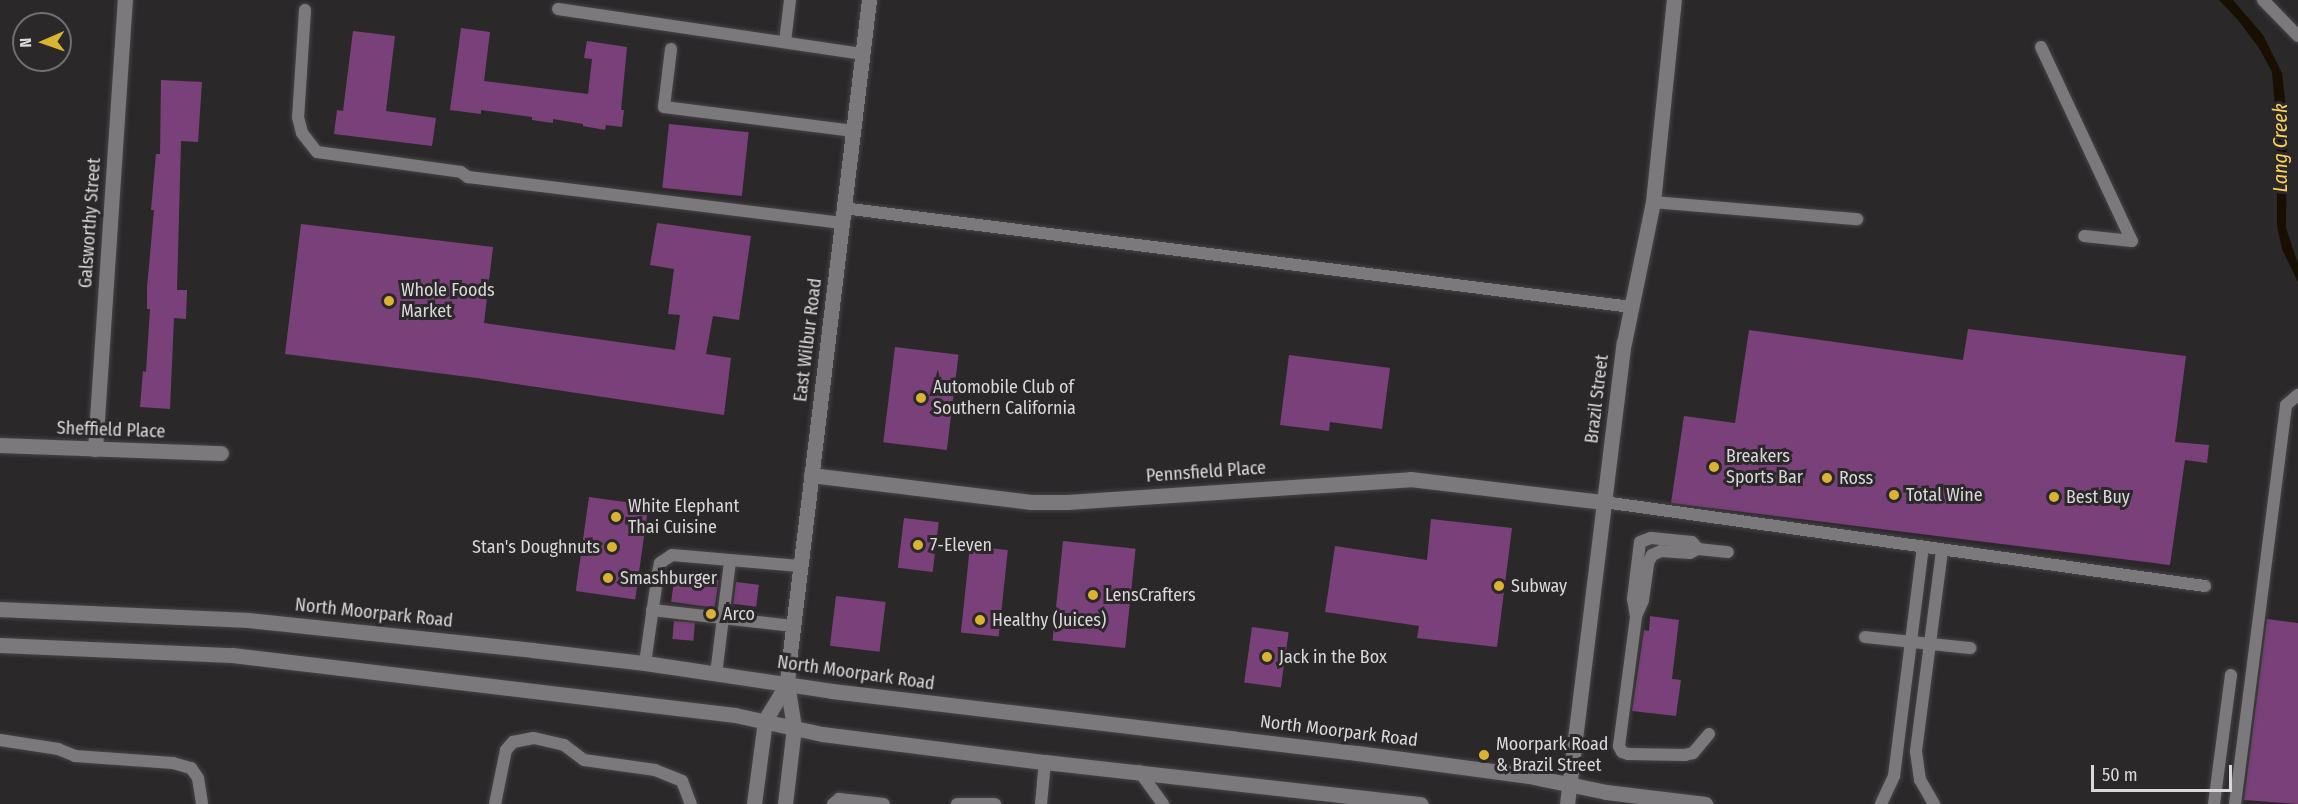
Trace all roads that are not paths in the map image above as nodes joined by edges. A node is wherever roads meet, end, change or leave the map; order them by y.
1 (125, 0) edge
2 (790, 0) edge
3 (869, 0) edge
4 (1674, 0) edge
5 (2263, 0) edge
6 (558, 9) dead end
7 (305, 10) dead end
8 (2298, 36) edge
9 (785, 42) junction
10 (2041, 47) dead end
11 (671, 49) dead end
12 (862, 54) junction
13 (853, 131) junction
14 (1653, 202) junction
15 (842, 216) junction
16 (1857, 219) dead end
17 (2084, 236) dead end
18 (1631, 307) junction
19 (2298, 395) edge
20 (0, 445) edge
21 (95, 448) junction
22 (221, 453) dead end
23 (811, 475) junction
24 (1604, 502) junction
25 (1923, 547) junction
26 (1698, 549) junction
27 (1942, 550) junction
28 (1728, 552) dead end
29 (730, 561) junction
30 (800, 566) junction
31 (2205, 586) dead end
32 (0, 609) edge
33 (652, 610) junction
34 (1636, 616) junction
35 (723, 618) junction
36 (793, 626) junction
37 (1865, 637) dead end
38 (1911, 642) junction
39 (1931, 644) junction
40 (0, 645) edge
41 (1970, 648) dead end
42 (645, 663) junction
43 (716, 674) junction
44 (2231, 675) dead end
45 (787, 684) junction
46 (765, 720) junction
47 (794, 727) junction
48 (1709, 734) dead end
49 (0, 740) edge
50 (1045, 762) junction
51 (1139, 771) junction
52 (1570, 785) junction
53 (202, 804) edge
54 (495, 804) edge
55 (691, 804) edge
56 (754, 804) edge
57 (785, 804) edge
58 (833, 804) edge
59 (884, 804) edge
60 (957, 804) edge
61 (995, 804) edge
62 (1041, 804) edge
63 (1163, 804) edge
64 (1421, 804) edge
65 (1567, 804) edge
66 (1705, 804) edge
67 (1881, 804) edge
68 (1934, 804) edge
69 (2214, 804) edge
70 (2235, 804) edge

1 - 21 street, Galsworthy Street
2 - 9 lane
3 - 12 street, East Wilbur Road
4 - 14 street, Brazil Street
5 - 8 lane
6 - 9 lane
7 - 15 lane
9 - 12 lane
10 - 17 lane
11 - 13 lane
12 - 13 street, East Wilbur Road
13 - 15 street, East Wilbur Road
14 - 16 lane
14 - 18 street, Brazil Street
15 - 18 lane
15 - 23 street, East Wilbur Road
18 - 24 street, Brazil Street
19 - 70 lane
20 - 21 street, Sheffield Place
21 - 22 street, Sheffield Place
23 - 24 street, Pennsfield Place
23 - 30 street, East Wilbur Road
24 - 25 lane
24 - 52 street, Brazil Street
25 - 27 lane
25 - 38 lane
26 - 28 lane
26 - 34 lane
26 - 34 lane
27 - 31 lane
27 - 39 lane
29 - 30 lane
29 - 33 lane
29 - 35 lane
30 - 36 street, East Wilbur Road
32 - 42 street, North Moorpark Road
33 - 35 lane
33 - 42 lane
34 - 48 lane
35 - 36 lane
35 - 43 lane
36 - 45 street, East Wilbur Road
37 - 38 lane
38 - 39 lane
38 - 67 lane
39 - 41 lane
39 - 68 lane
40 - 46 street
42 - 43 street, North Moorpark Road
43 - 45 street, North Moorpark Road
44 - 69 lane
45 - 46 street
45 - 47 street
45 - 52 street, North Moorpark Road
46 - 47 street
46 - 56 street
47 - 50 street
47 - 57 street
49 - 53 lane
50 - 51 street
50 - 62 lane
51 - 63 lane
51 - 64 street
52 - 65 street, Brazil Street
52 - 66 street, North Moorpark Road
54 - 55 lane
58 - 59 lane
60 - 61 lane

